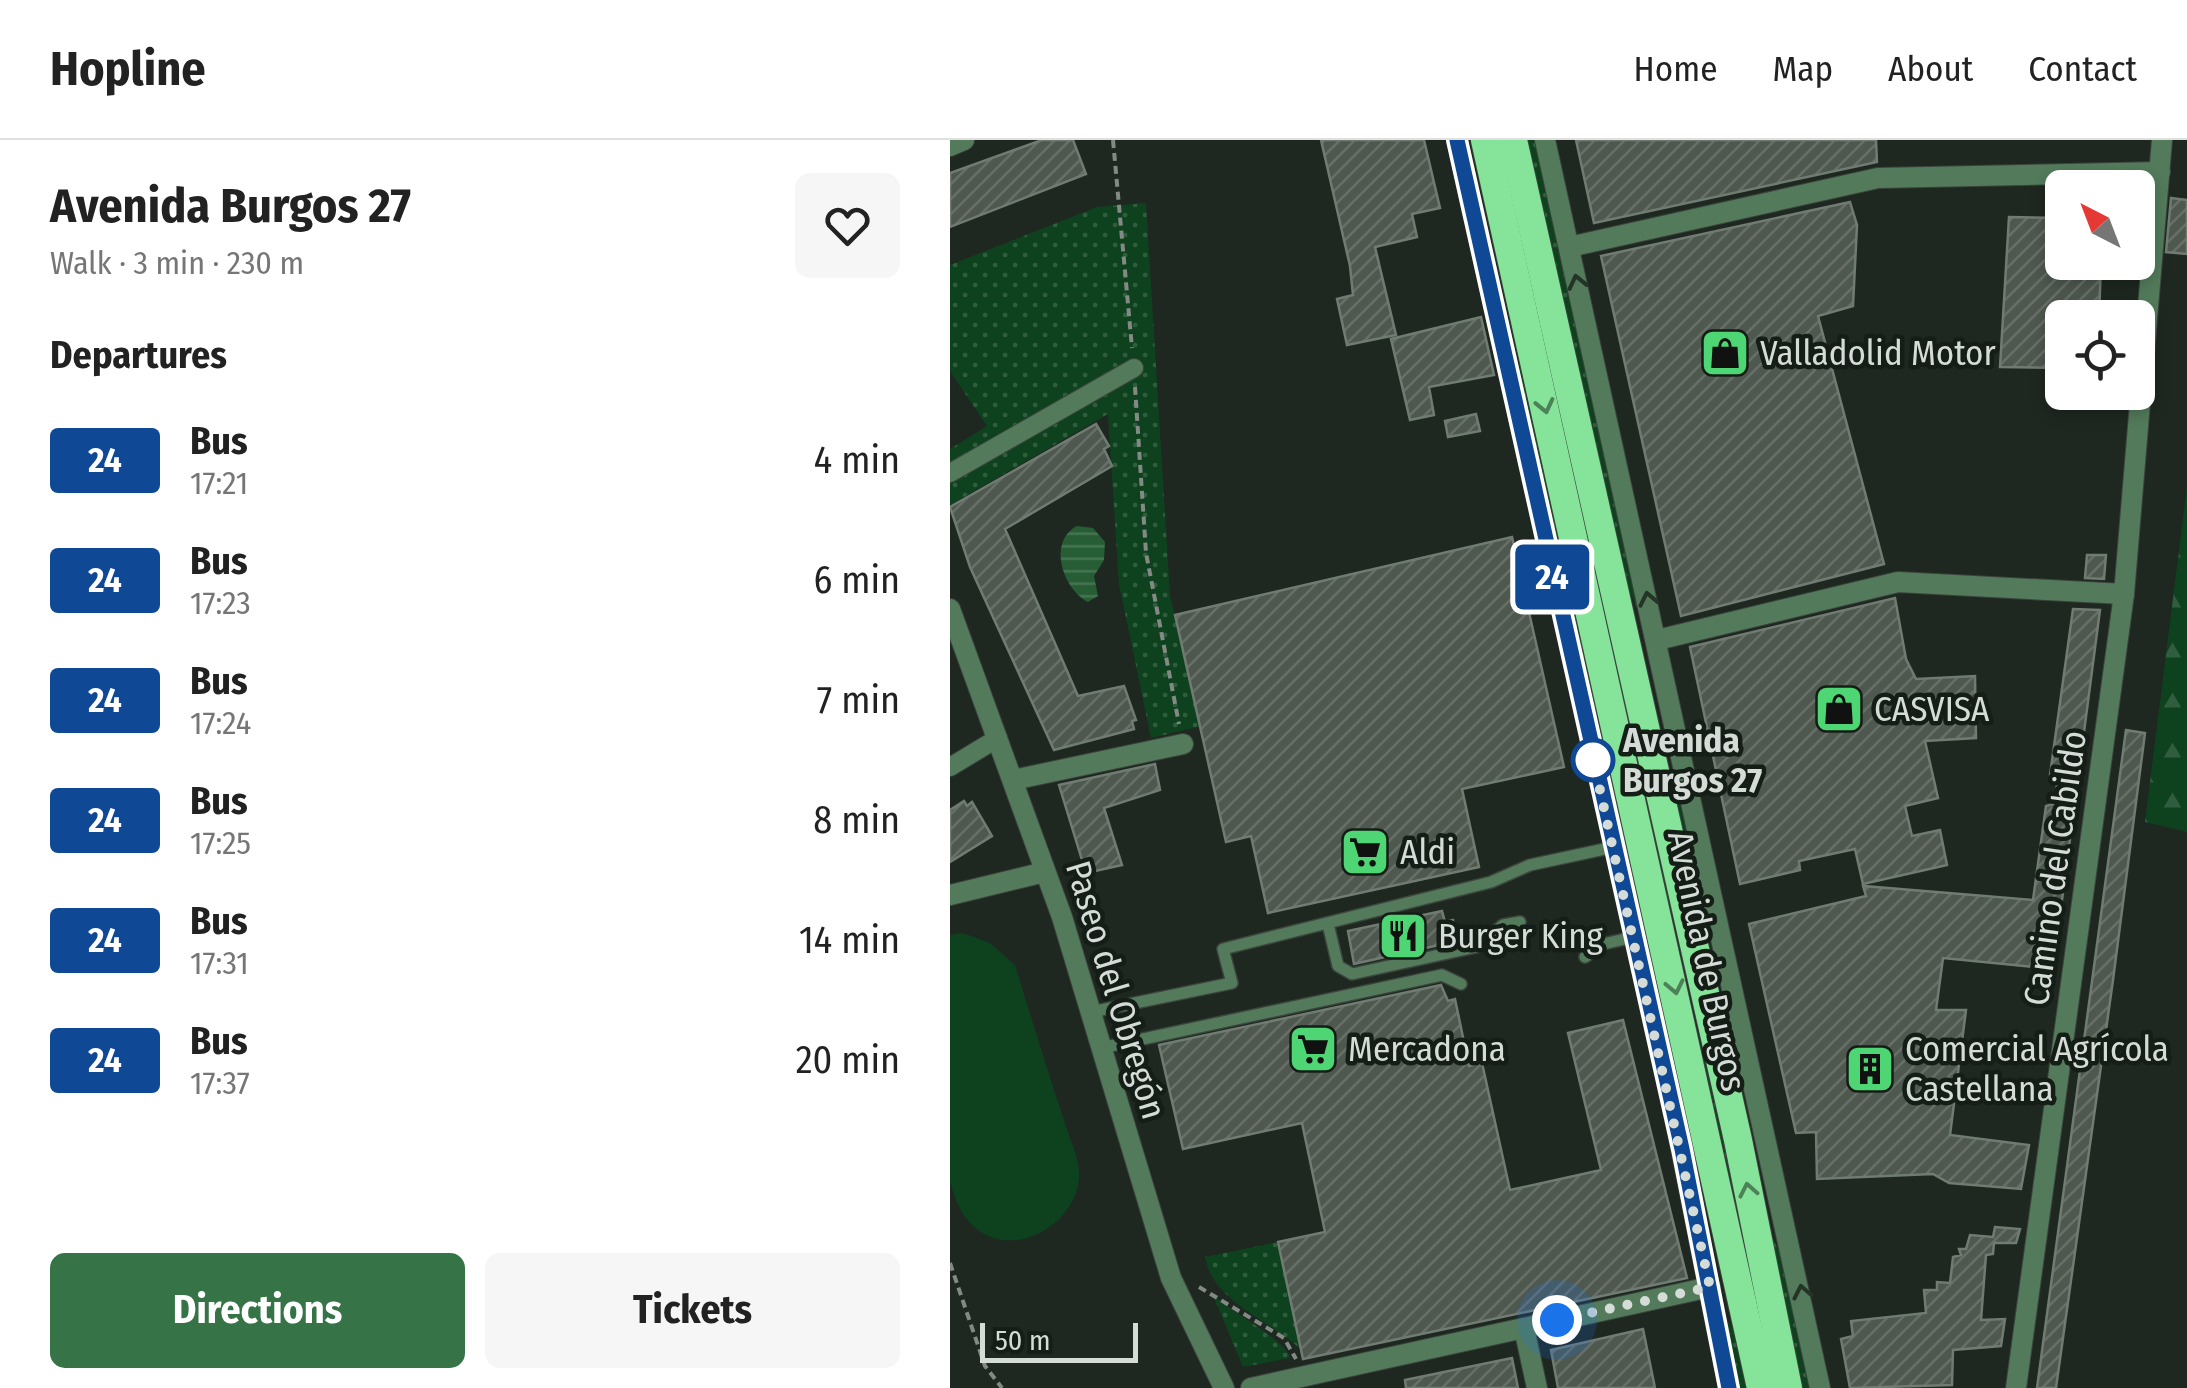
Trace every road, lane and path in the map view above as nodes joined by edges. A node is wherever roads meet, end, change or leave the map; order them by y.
1 (964, 140) edge
2 (1113, 140) edge
3 (1457, 140) edge
4 (1485, 140) edge
5 (1513, 140) edge
6 (1545, 140) edge
7 (2162, 140) edge
8 (950, 146) edge
9 (2160, 172) junction
10 (1504, 223) junction
11 (1569, 247) junction
12 (1496, 319) junction
13 (1134, 368) junction
14 (950, 473) edge
15 (2124, 594) junction
16 (950, 609) edge
17 (1657, 640) junction
18 (1575, 680) junction
19 (1635, 682) junction
20 (998, 738) junction
21 (1183, 744) joint
22 (1682, 756) junction
23 (950, 767) edge
24 (1013, 780) junction
25 (1614, 848) junction
26 (1045, 872) junction
27 (1709, 875) junction
28 (950, 895) edge
29 (1520, 922) dead end
30 (1328, 924) junction
31 (1634, 937) junction
32 (1679, 942) junction
33 (1585, 957) dead end
34 (1461, 984) dead end
35 (1090, 1012) junction
36 (1711, 1023) junction
37 (1683, 1029) junction
38 (1101, 1048) junction
39 (1676, 1123) junction
40 (1693, 1202) junction
41 (1792, 1245) junction
42 (950, 1262) edge
43 (1171, 1278) junction
44 (1710, 1287) junction
45 (1744, 1308) junction
46 (1524, 1328) junction
47 (1297, 1359) dead end
48 (1002, 1388) edge
49 (1224, 1388) edge
50 (1251, 1388) edge
51 (1537, 1388) edge
52 (1729, 1388) edge
53 (1760, 1388) edge
54 (1788, 1388) edge
55 (1820, 1388) edge
56 (2016, 1388) edge

1 - 8 street
2 - 13 path
3 - 12 street, Avenida de Burgos
4 - 10 highway, Avenida de Burgos
5 - 19 highway, Avenida de Burgos
6 - 11 street, Avenida de Burgos
7 - 9 street, Camino del Cabildo
9 - 11 street
9 - 15 street, Camino del Cabildo
10 - 12 street
10 -> 32 highway, Avenida de Burgos
17 -> 11 street, Avenida de Burgos
12 - 18 street, Avenida de Burgos
13 - 14 street
13 - 21 path
15 - 17 street
15 - 56 street, Camino del Cabildo
16 - 20 street, Paseo del Obregón
17 - 22 street, Avenida de Burgos
18 - 25 street, Avenida de Burgos
18 - 32 street
19 - 22 street
19 - 32 highway, Avenida de Burgos
20 - 23 street
20 - 24 street, Paseo del Obregón
21 - 24 street
22 - 27 street, Avenida de Burgos
24 - 26 street, Paseo del Obregón
25 - 30 lane
25 - 31 street, Avenida de Burgos
26 - 28 street
26 - 35 street, Paseo del Obregón
27 - 32 street
27 - 41 street, Avenida de Burgos
29 - 30 lane
30 - 35 lane
31 - 33 lane
31 - 39 street, Avenida de Burgos
32 - 36 highway, Avenida de Burgos
32 -> 37 highway, Avenida de Burgos
34 - 38 lane
35 - 38 street, Paseo del Obregón
36 - 37 street
36 - 41 street
54 -> 36 highway, Avenida de Burgos
37 - 39 street
37 - 45 highway, Avenida de Burgos
38 - 43 street, Paseo del Obregón
39 - 40 street, Avenida de Burgos
40 - 44 street, Avenida de Burgos
40 - 45 street
55 -> 41 street, Avenida de Burgos
42 - 48 path
43 - 47 path
43 - 49 street, Paseo del Obregón
44 - 46 street
44 - 52 street, Avenida de Burgos
45 - 53 highway, Avenida de Burgos
46 - 50 street
46 - 51 street

